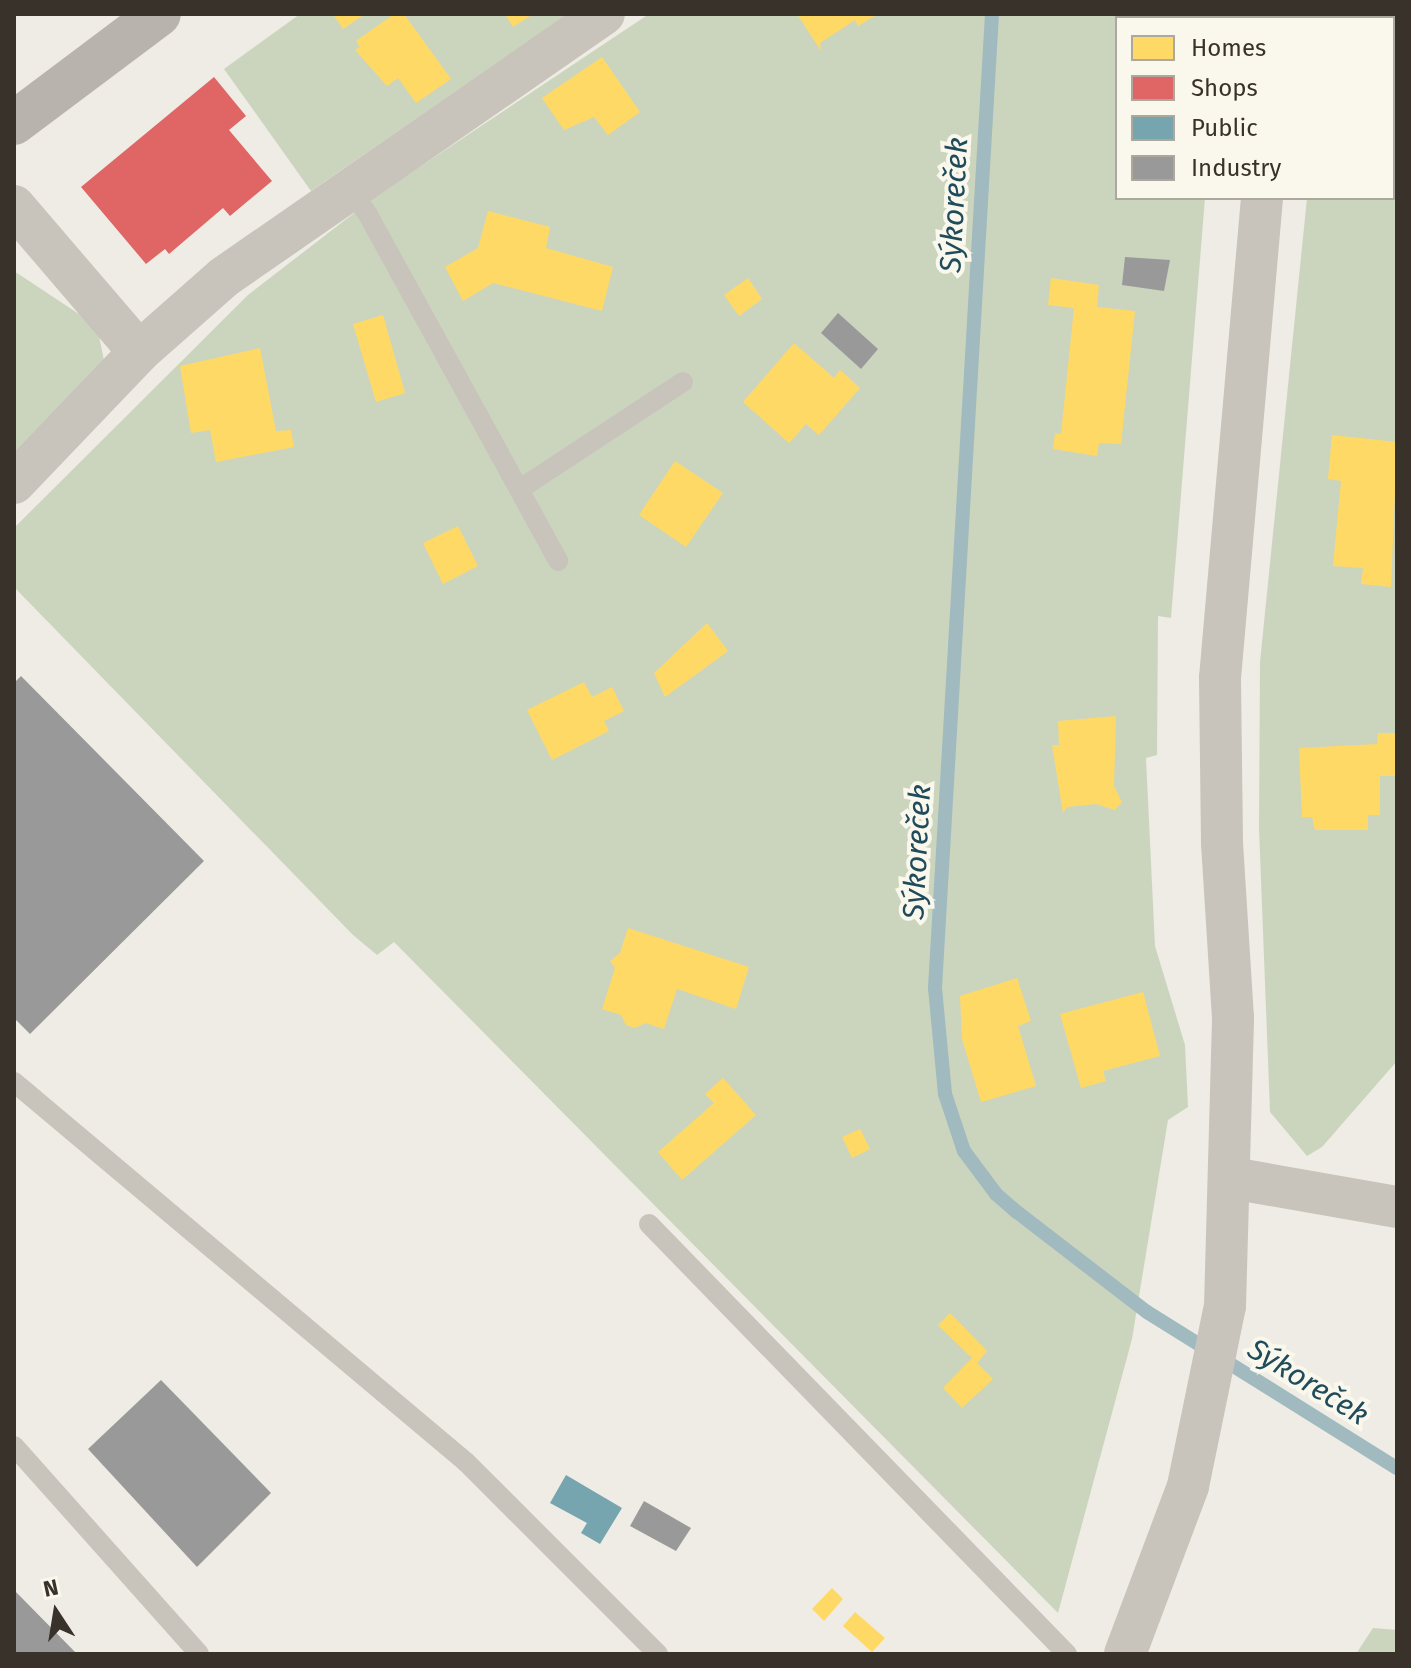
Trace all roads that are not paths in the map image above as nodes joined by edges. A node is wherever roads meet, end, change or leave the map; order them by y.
1 (159, 14) edge
2 (604, 14) edge
3 (14, 123) edge
4 (348, 187) junction
5 (1262, 200) edge
6 (14, 206) edge
7 (139, 352) junction
8 (683, 382) dead end
9 (14, 483) edge
10 (520, 489) junction
11 (558, 561) dead end
12 (14, 1082) edge
13 (1232, 1178) junction
14 (1397, 1207) edge
15 (649, 1224) dead end
16 (14, 1446) edge
17 (199, 1654) edge
18 (658, 1654) edge
19 (1067, 1654) edge
20 (1125, 1654) edge

1 - 3 main road
2 - 4 street
4 - 7 street
4 - 10 lane
5 - 13 street
6 - 7 street
7 - 9 street
8 - 10 lane
10 - 11 lane
12 - 18 lane
13 - 14 street
13 - 20 street
15 - 19 lane
16 - 17 lane

